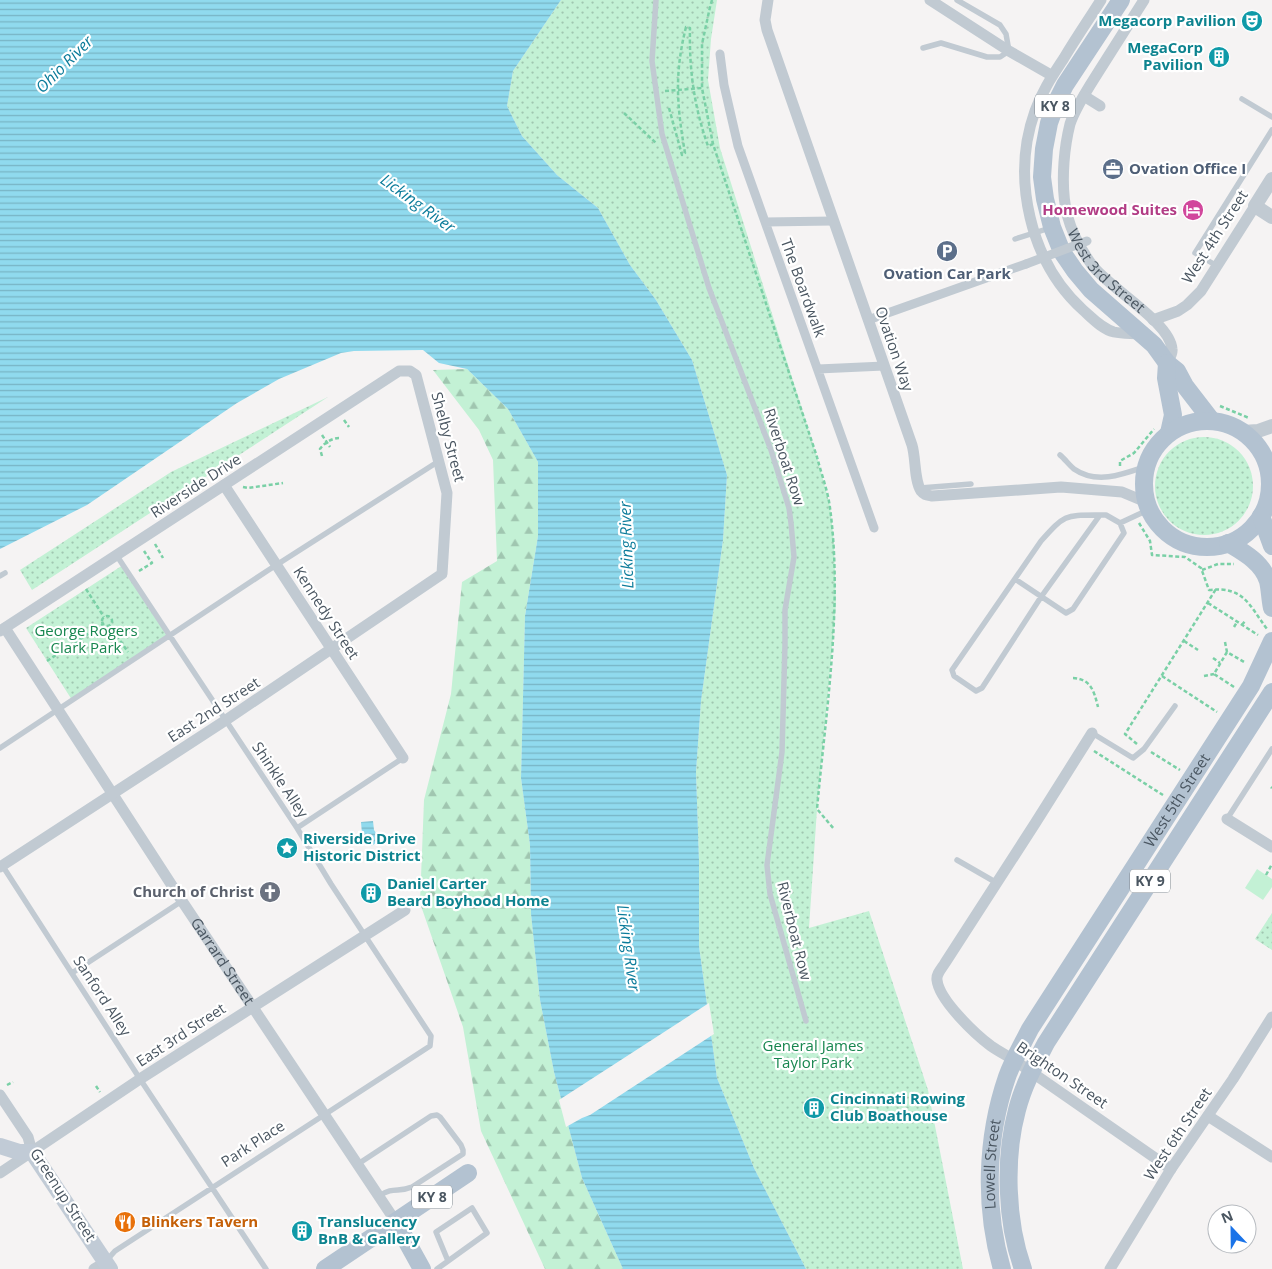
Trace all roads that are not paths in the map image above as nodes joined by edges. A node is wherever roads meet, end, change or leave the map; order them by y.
1 (656, 0) edge
2 (768, 0) edge
3 (930, 0) edge
4 (957, 0) edge
5 (1101, 0) edge
6 (1121, 0) edge
7 (1144, 0) edge
8 (923, 48) dead end
9 (1010, 51) junction
10 (720, 54) dead end
11 (1051, 75) junction
12 (1084, 96) junction
13 (1242, 99) dead end
14 (1100, 106) dead end
15 (1272, 117) edge
16 (1272, 130) edge
17 (1272, 179) edge
18 (1255, 206) junction
19 (1272, 217) edge
20 (833, 221) junction
21 (765, 222) junction
22 (1052, 227) junction
23 (1034, 232) junction
24 (1015, 239) dead end
25 (1087, 241) dead end
26 (1217, 266) junction
27 (868, 320) junction
28 (1148, 327) junction
29 (1167, 363) junction
30 (884, 366) junction
31 (818, 369) junction
32 (410, 371) joint
33 (1213, 413) junction
34 (1247, 425) junction
35 (1272, 426) edge
36 (1163, 427) junction
37 (1060, 455) dead end
38 (439, 461) junction
39 (1147, 466) junction
40 (1270, 468) edge
41 (970, 484) dead end
42 (224, 485) junction
43 (920, 488) junction
44 (1148, 505) junction
45 (1100, 515) junction
46 (1261, 516) junction
47 (1120, 523) junction
48 (874, 528) dead end
49 (1228, 543) junction
50 (1272, 546) edge
51 (117, 556) junction
52 (276, 565) junction
53 (442, 574) joint
54 (1015, 579) junction
55 (1041, 596) junction
56 (1272, 608) edge
57 (2, 630) edge
58 (169, 635) junction
59 (1265, 638) edge
60 (332, 650) junction
61 (1272, 692) edge
62 (1175, 706) dead end
63 (58, 709) junction
64 (226, 720) junction
65 (1092, 732) joint
66 (0, 748) edge
67 (1272, 749) edge
68 (403, 758) joint
69 (114, 793) junction
70 (1228, 819) joint
71 (297, 828) junction
72 (1272, 847) edge
73 (957, 860) dead end
74 (1, 865) edge
75 (996, 883) junction
76 (182, 901) junction
77 (406, 910) dead end
78 (365, 936) junction
79 (72, 974) junction
80 (253, 1007) junction
81 (1272, 1016) edge
82 (806, 1021) dead end
83 (430, 1046) joint
84 (1014, 1060) junction
85 (1031, 1072) junction
86 (140, 1079) junction
87 (0, 1095) edge
88 (324, 1115) junction
89 (1208, 1116) junction
90 (0, 1146) edge
91 (32, 1152) junction
92 (1272, 1157) edge
93 (358, 1164) junction
94 (1171, 1169) junction
95 (0, 1173) edge
96 (468, 1173) dead end
97 (212, 1188) junction
98 (379, 1196) junction
99 (396, 1222) junction
100 (448, 1261) junction
101 (103, 1267) edge
102 (266, 1269) edge
103 (325, 1269) edge
104 (422, 1269) edge
105 (437, 1269) edge
106 (1002, 1269) edge
107 (1023, 1269) edge
108 (1110, 1269) edge

1 - 82 lane, Riverboat Row
2 - 20 street, Ovation Way
3 - 9 street
4 - 9 lane
5 - 11 street, West 3rd Street
6 - 22 main road, West 3rd Street / KY 8
7 - 12 street, West 3rd Street
8 - 9 lane
9 - 11 street
10 - 21 street, The Boardwalk
11 - 23 street, West 3rd Street
12 - 14 street
12 - 28 street, West 3rd Street
13 - 15 lane
16 - 26 lane
17 - 18 street, West 4th Street
18 - 19 street
18 - 26 street, West 4th Street
20 - 21 street
20 - 27 street, Ovation Way
21 - 31 street, The Boardwalk
22 - 23 lane
22 - 28 main road, West 3rd Street / KY 8
23 - 24 lane
23 - 28 street, West 3rd Street
25 - 27 street, bridge
26 - 28 street, West 4th Street
27 - 30 street, Ovation Way
28 - 29 main road, West 3rd Street / KY 8
29 - 33 main road, KY 8
29 - 36 main road
30 - 31 street
30 - 43 street, Ovation Way
31 - 48 street, The Boardwalk
32 - 38 street, Shelby Street
32 - 42 street, Riverside Drive
33 - 34 main road
33 - 36 main road
34 - 35 street
34 - 40 main road
36 - 39 main road
37 - 39 lane
38 - 52 lane
38 - 53 street, Shelby Street
39 - 44 main road
40 - 46 main road
41 - 43 lane
42 - 51 street, Riverside Drive
42 - 52 street, Kennedy Street
43 - 44 street
44 - 47 lane
44 - 49 main road
45 - 47 lane
45 - 54 lane
45 - 55 lane
46 - 49 main road
46 - 50 main road
47 - 55 lane
49 - 56 main road
51 - 57 street, Riverside Drive
51 - 58 lane, Shinkle Alley
52 - 58 lane
52 - 60 street, Kennedy Street
53 - 60 street, East 2nd Street
54 - 55 lane
54 - 55 lane
57 - 63 street, Garrard Street
58 - 63 lane
58 - 64 lane, Shinkle Alley
59 - 84 main road, West 5th Street / KY 9
60 - 64 street, East 2nd Street
60 - 68 street, Kennedy Street
61 - 85 main road, West 5th Street / KY 9
62 - 65 lane
63 - 66 lane
63 - 69 street, Garrard Street
64 - 69 street, East 2nd Street
64 - 71 lane, Shinkle Alley
65 - 75 street
67 - 70 lane
68 - 71 lane
69 - 74 street, East 2nd Street
69 - 76 street, Garrard Street
70 - 72 street
71 - 78 lane, Shinkle Alley
73 - 75 lane
74 - 79 lane, Sanford Alley
75 - 84 street, Brighton Street
76 - 79 lane
76 - 80 street, Garrard Street
77 - 78 street, East 3rd Street
78 - 80 street, East 3rd Street
78 - 83 lane, Shinkle Alley
79 - 86 lane, Sanford Alley
80 - 86 street, East 3rd Street
80 - 88 street, Garrard Street
81 - 89 street, West 6th Street
83 - 88 lane, Park Place
84 - 85 street, Brighton Street
84 - 106 main road, Lowell Street / KY 9
85 - 94 street, Brighton Street
85 - 107 main road, Lowell Street / KY 9
86 - 91 street, East 3rd Street
86 - 97 lane, Sanford Alley
87 - 91 street, Greenup Street
88 - 93 street, Garrard Street
88 - 97 lane, Park Place
89 - 92 street
89 - 94 street, West 6th Street
90 - 91 main road
91 - 95 street, East 3rd Street
91 - 101 main road, Greenup Street
93 - 98 street, Garrard Street
93 - 98 lane
94 - 108 street, West 6th Street
96 - 99 main road, KY 8
97 - 101 lane, Park Place
97 - 102 lane, Sanford Alley
98 - 99 street, Garrard Street
99 - 103 main road, KY 8
99 - 104 main road, Garrard Street / KY 8
100 - 100 lane
100 - 105 lane

